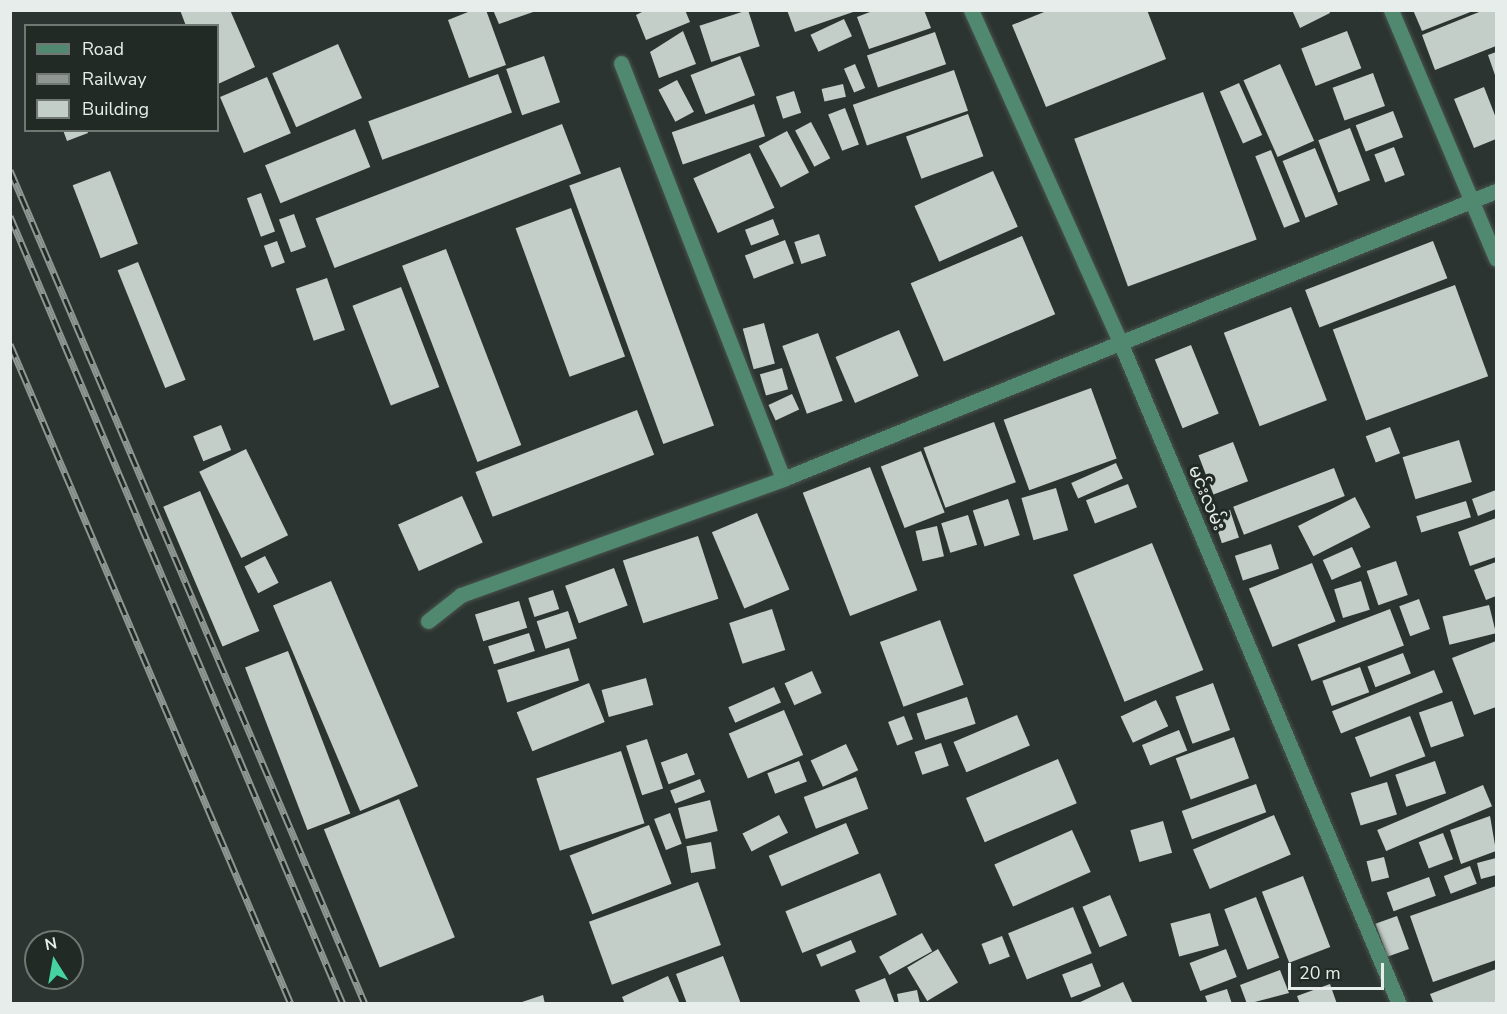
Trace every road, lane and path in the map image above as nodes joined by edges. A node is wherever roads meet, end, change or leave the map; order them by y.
1 (971, 10) edge
2 (1391, 10) edge
3 (621, 63) dead end
4 (1497, 191) edge
5 (1474, 202) junction
6 (1497, 260) edge
7 (1120, 342) junction
8 (783, 479) junction
9 (428, 621) dead end
10 (1399, 1004) edge

1 - 7 street, မင်းလမ်း
2 - 5 street
3 - 8 street
4 - 5 street
5 - 6 street
5 - 7 street
7 - 8 street
7 - 10 street, မင်းလမ်း
8 - 9 street

